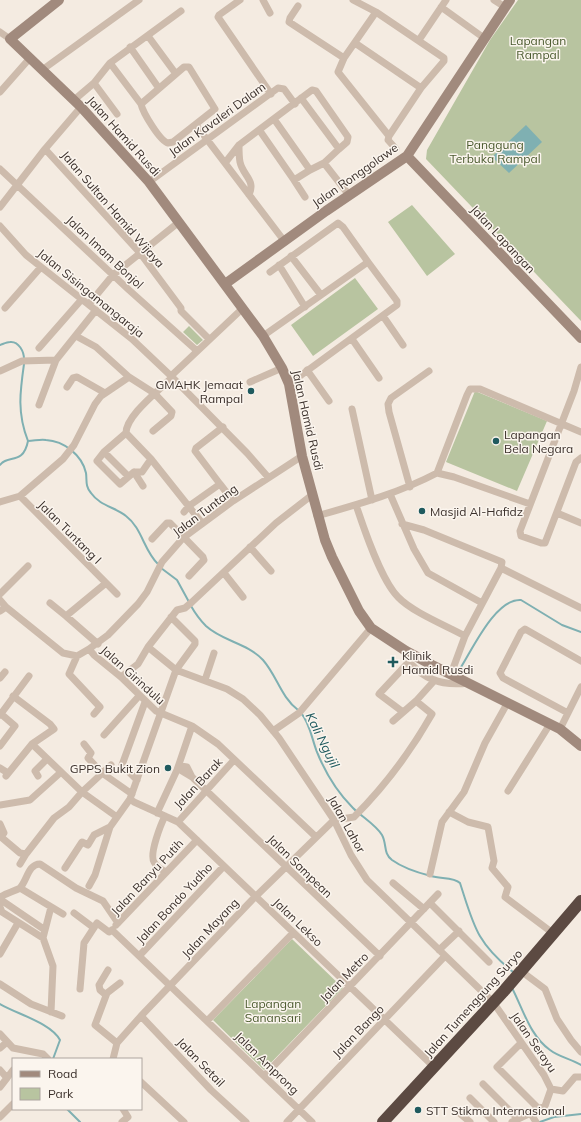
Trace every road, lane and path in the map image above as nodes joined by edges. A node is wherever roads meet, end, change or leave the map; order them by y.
1 (59, 0) edge
2 (139, 0) edge
3 (240, 0) edge
4 (263, 0) edge
5 (353, 0) edge
6 (446, 0) edge
7 (494, 0) edge
8 (508, 4) edge
9 (298, 6) dead end
10 (441, 7) junction
11 (181, 11) dead end
12 (376, 12) junction
13 (270, 13) dead end
14 (0, 32) edge
15 (148, 36) junction
16 (484, 38) junction
17 (10, 39) junction
18 (419, 40) junction
19 (355, 43) junction
20 (130, 47) junction
21 (30, 58) junction
22 (344, 58) junction
23 (110, 63) junction
24 (42, 70) junction
25 (176, 74) junction
26 (94, 83) junction
27 (158, 87) junction
28 (421, 88) junction
29 (0, 92) edge
30 (271, 94) junction
31 (301, 98) junction
32 (77, 104) junction
33 (141, 104) junction
34 (295, 104) junction
35 (117, 114) dead end
36 (274, 119) junction
37 (196, 125) junction
38 (260, 131) junction
39 (389, 136) junction
40 (208, 141) junction
41 (239, 145) junction
42 (45, 149) junction
43 (339, 149) junction
44 (396, 150) dead end
45 (407, 156) junction
46 (225, 163) junction
47 (324, 163) junction
48 (0, 169) edge
49 (310, 170) junction
50 (294, 180) junction
51 (149, 182) junction
52 (18, 185) junction
53 (249, 195) junction
54 (349, 195) junction
55 (305, 197) dead end
56 (0, 207) edge
57 (179, 222) junction
58 (0, 226) edge
59 (285, 242) junction
60 (140, 253) junction
61 (291, 256) junction
62 (368, 262) junction
63 (279, 265) junction
64 (41, 267) junction
65 (270, 272) dead end
66 (113, 275) junction
67 (225, 284) junction
68 (321, 295) junction
69 (82, 300) junction
70 (90, 304) junction
71 (305, 307) junction
72 (5, 308) dead end
73 (243, 308) junction
74 (96, 310) junction
75 (383, 316) junction
76 (76, 336) junction
77 (262, 336) junction
78 (581, 338) edge
79 (209, 339) junction
80 (352, 339) junction
81 (403, 345) dead end
82 (39, 348) dead end
83 (196, 350) junction
84 (56, 360) junction
85 (581, 367) edge
86 (282, 368) junction
87 (307, 370) junction
88 (0, 371) edge
89 (429, 371) dead end
90 (172, 376) junction
91 (129, 377) junction
92 (379, 378) dead end
93 (250, 382) dead end
94 (289, 384) junction
95 (67, 387) dead end
96 (105, 393) junction
97 (154, 393) junction
98 (329, 401) dead end
99 (39, 405) dead end
100 (352, 409) dead end
101 (561, 424) junction
102 (223, 428) junction
103 (153, 431) dead end
104 (126, 432) junction
105 (581, 432) edge
106 (104, 452) junction
107 (302, 456) junction
108 (581, 458) edge
109 (151, 459) junction
110 (437, 473) junction
111 (131, 474) junction
112 (268, 477) junction
113 (220, 484) junction
114 (143, 486) dead end
115 (410, 487) junction
116 (390, 494) junction
117 (312, 495) junction
118 (20, 496) junction
119 (372, 500) junction
120 (233, 501) junction
121 (0, 502) edge
122 (530, 504) junction
123 (356, 505) junction
124 (187, 509) junction
125 (557, 513) junction
126 (317, 516) junction
127 (202, 523) junction
128 (581, 523) edge
129 (402, 524) junction
130 (184, 538) junction
131 (152, 539) dead end
132 (250, 547) junction
133 (28, 566) dead end
134 (501, 568) junction
135 (271, 571) dead end
136 (224, 573) junction
137 (189, 576) dead end
138 (106, 583) junction
139 (0, 594) edge
140 (117, 594) dead end
141 (243, 597) dead end
142 (0, 600) edge
143 (50, 603) dead end
144 (482, 603) junction
145 (581, 608) edge
146 (3, 609) edge
147 (66, 616) junction
148 (171, 617) junction
149 (371, 628) junction
150 (465, 636) junction
151 (98, 644) junction
152 (148, 647) junction
153 (89, 649) junction
154 (214, 653) dead end
155 (77, 656) junction
156 (422, 659) junction
157 (581, 661) edge
158 (412, 666) junction
159 (176, 670) junction
160 (6, 672) dead end
161 (451, 674) junction
162 (29, 676) dead end
163 (121, 676) junction
164 (0, 678) edge
165 (205, 680) junction
166 (434, 681) junction
167 (470, 683) junction
168 (581, 687) edge
169 (13, 696) junction
170 (139, 696) junction
171 (416, 701) junction
172 (145, 702) junction
173 (508, 702) junction
174 (403, 712) junction
175 (568, 713) junction
176 (1, 714) edge
177 (94, 714) dead end
178 (160, 714) junction
179 (393, 721) dead end
180 (550, 724) junction
181 (192, 726) junction
182 (560, 729) junction
183 (273, 731) junction
184 (104, 735) dead end
185 (32, 744) junction
186 (84, 744) dead end
187 (0, 746) edge
188 (581, 746) edge
189 (47, 759) junction
190 (234, 760) junction
191 (111, 765) dead end
192 (180, 765) junction
193 (0, 768) edge
194 (60, 773) junction
195 (102, 773) junction
196 (38, 776) dead end
197 (137, 780) junction
198 (206, 790) junction
199 (508, 791) dead end
200 (82, 792) junction
201 (131, 796) junction
202 (0, 805) edge
203 (157, 812) junction
204 (449, 812) junction
205 (165, 816) junction
206 (117, 817) junction
207 (334, 820) junction
208 (178, 822) junction
209 (0, 824) edge
210 (110, 827) junction
211 (315, 836) junction
212 (197, 840) junction
213 (26, 854) junction
214 (20, 864) dead end
215 (224, 866) junction
216 (285, 867) junction
217 (65, 868) dead end
218 (166, 872) junction
219 (430, 874) dead end
220 (393, 883) dead end
221 (89, 886) dead end
222 (20, 888) junction
223 (438, 894) dead end
224 (256, 897) junction
225 (1, 900) edge
226 (581, 901) edge
227 (430, 903) junction
228 (51, 907) junction
229 (424, 909) junction
230 (74, 913) dead end
231 (63, 914) dead end
232 (18, 923) junction
233 (118, 923) junction
234 (411, 924) junction
235 (94, 928) junction
236 (45, 930) junction
237 (112, 930) junction
238 (459, 931) junction
239 (293, 933) junction
240 (554, 934) junction
241 (42, 938) junction
242 (439, 950) junction
243 (0, 954) edge
244 (140, 955) junction
245 (380, 956) junction
246 (445, 956) junction
247 (489, 962) dead end
248 (108, 970) dead end
249 (521, 971) junction
250 (120, 983) dead end
251 (0, 984) edge
252 (170, 986) junction
253 (350, 987) junction
254 (80, 989) dead end
255 (106, 995) junction
256 (493, 1002) junction
257 (51, 1012) junction
258 (62, 1016) dead end
259 (141, 1016) junction
260 (384, 1020) junction
261 (207, 1021) junction
262 (0, 1034) edge
263 (7, 1042) junction
264 (117, 1043) junction
265 (521, 1044) junction
266 (0, 1048) edge
267 (581, 1052) edge
268 (47, 1058) edge
269 (112, 1058) edge
270 (434, 1067) junction
271 (0, 1070) edge
272 (12, 1071) edge
273 (265, 1075) junction
274 (581, 1077) edge
275 (7, 1078) junction
276 (142, 1083) edge
277 (483, 1084) dead end
278 (0, 1087) edge
279 (551, 1089) junction
280 (470, 1098) dead end
281 (12, 1105) edge
282 (124, 1110) edge
283 (299, 1110) junction
284 (540, 1110) junction
285 (457, 1111) dead end
286 (531, 1114) junction
287 (0, 1116) edge
288 (130, 1119) edge
289 (515, 1121) edge
290 (536, 1121) edge
291 (122, 1122) edge
292 (184, 1122) edge
293 (246, 1122) edge
294 (288, 1122) edge
295 (312, 1122) edge
296 (383, 1122) edge
297 (470, 1122) edge
298 (494, 1122) edge

1 - 17 street
2 - 24 street
3 - 30 street
4 - 13 street
5 - 12 street
6 - 10 street
7 - 8 street
8 - 16 street, Jalan Ronggolawe
9 - 22 street
10 - 16 street
10 - 18 street
11 - 15 street
12 - 18 street
12 - 19 street
14 - 17 street
15 - 20 street
15 - 25 street
16 - 45 street, Jalan Ronggolawe
17 - 21 street, Jalan Hamid Rusdi
18 - 28 street
19 - 22 street
19 - 28 street
20 - 23 street
20 - 27 street
21 - 24 street, Jalan Hamid Rusdi
21 - 29 street
22 - 39 street
23 - 26 street
23 - 33 street
24 - 32 street, Jalan Hamid Rusdi
25 - 27 street
25 - 37 street
26 - 32 street
26 - 35 street
27 - 33 street
28 - 39 street
30 - 34 street, Jalan Kavaleri Dalam
30 - 40 street, Jalan Kavaleri Dalam
31 - 34 street
31 - 43 street
31 - 43 street
32 - 42 street
32 - 51 street, Jalan Hamid Rusdi
33 - 37 street
34 - 36 street
36 - 38 street
36 - 49 street
37 - 40 street
38 - 41 street
38 - 50 street
39 - 44 street
40 - 46 street
40 - 51 street, Jalan Kavaleri Dalam
41 - 46 street
41 - 53 street
42 - 52 street
42 - 60 street, Jalan Sultan Hamid Wijaya
43 - 47 street
45 - 54 street, Jalan Ronggolawe
45 - 78 street, Jalan Lapangan
46 - 53 street
47 - 49 street
47 - 54 street
48 - 52 street, Jalan Imam Bonjol
49 - 50 street
50 - 55 street
51 - 57 street, Jalan Hamid Rusdi
52 - 56 street
52 - 66 street, Jalan Imam Bonjol
53 - 59 street
54 - 59 street, Jalan Ronggolawe
57 - 60 street
57 - 67 street, Jalan Hamid Rusdi
58 - 64 street, Jalan Sisingamangaraja
59 - 67 street, Jalan Ronggolawe
60 - 66 street
60 - 79 street, Jalan Sultan Hamid Wijaya
61 - 62 street
61 - 63 street
61 - 68 street
62 - 68 street
62 - 75 street
63 - 65 street
63 - 71 street
64 - 69 street, Jalan Sisingamangaraja
64 - 72 street
66 - 70 street
66 - 83 street, Jalan Imam Bonjol
67 - 73 street, Jalan Hamid Rusdi
68 - 71 street
69 - 70 street, Jalan Sisingamangaraja
69 - 82 street
70 - 74 street, Jalan Sisingamangaraja
71 - 77 street
73 - 77 street, Jalan Hamid Rusdi
73 - 79 street
74 - 76 street
74 - 90 street, Jalan Sisingamangaraja
75 - 80 street
75 - 81 street
76 - 84 street
76 - 91 street
77 - 86 street, Jalan Hamid Rusdi
79 - 83 street
80 - 87 street
80 - 92 street
83 - 90 street
84 - 88 street
84 - 99 street
85 - 101 street
86 - 93 street
86 - 94 street, Jalan Hamid Rusdi
87 - 94 street
87 - 98 street
89 - 115 street
90 - 97 street
90 - 102 street, Jalan Sisingamangaraja
91 - 96 street
91 - 97 street
94 - 107 street, Jalan Hamid Rusdi
95 - 96 street
96 - 118 street
97 - 103 street
97 - 104 street
100 - 119 street
101 - 105 street
101 - 110 street
101 - 122 street
102 - 112 street, Jalan Sisingamangaraja
102 - 113 street
104 - 106 street
104 - 109 street
106 - 111 street
106 - 111 street
107 - 112 street, Jalan Tuntang
107 - 117 street, Jalan Hamid Rusdi
108 - 125 street
109 - 111 street
109 - 124 street
110 - 115 street
110 - 122 street
111 - 114 street
112 - 120 street, Jalan Tuntang
113 - 120 street
113 - 124 street
115 - 116 street
116 - 119 street
116 - 129 street
117 - 126 street, Jalan Hamid Rusdi
117 - 132 street
118 - 121 street
118 - 138 street, Jalan Tuntang I
119 - 123 street
120 - 127 street, Jalan Tuntang
122 - 125 street
123 - 126 street
123 - 150 street
124 - 127 street
125 - 128 street
126 - 149 street, Jalan Hamid Rusdi
127 - 130 street, Jalan Tuntang
129 - 134 street
129 - 144 street
130 - 131 street
130 - 137 street
130 - 151 street, Jalan Tuntang
132 - 135 street
132 - 136 street
133 - 139 street
134 - 144 street
134 - 145 street
136 - 141 street
136 - 148 street
138 - 140 street, Jalan Tuntang I
138 - 147 street
142 - 146 street
143 - 147 street
144 - 150 street
146 - 155 street
147 - 151 street
148 - 152 street
148 - 159 street
149 - 156 street, Jalan Hamid Rusdi
149 - 183 street
150 - 161 street
151 - 153 street, Jalan Tuntang
152 - 159 street
152 - 163 street
153 - 155 street, Jalan Girindulu
153 - 163 street, Jalan Girindulu
154 - 165 street
155 - 177 street
156 - 158 street
156 - 161 street, Jalan Hamid Rusdi
157 - 175 street
158 - 166 street
158 - 174 street
159 - 165 street, Jalan Lahor
159 - 178 street
160 - 164 street
161 - 167 street, Jalan Hamid Rusdi
162 - 169 street
163 - 170 street, Jalan Girindulu
165 - 183 street, Jalan Lahor
166 - 167 street
166 - 171 street
167 - 173 street, Jalan Hamid Rusdi
168 - 175 street
169 - 176 street
169 - 185 street
170 - 172 street, Jalan Girindulu
170 - 184 street
171 - 174 street
171 - 207 street
172 - 178 street, Jalan Girindulu
172 - 197 street
173 - 180 street, Jalan Hamid Rusdi
173 - 204 street
174 - 179 street
175 - 182 street
176 - 187 street
178 - 181 street, Jalan Girindulu
178 - 197 street
180 - 182 street, Jalan Hamid Rusdi
180 - 199 street
181 - 190 street, Jalan Girindulu
181 - 192 street
182 - 188 street, Jalan Hamid Rusdi
183 - 207 street, Jalan Lahor
185 - 189 street
185 - 193 street
186 - 195 street
189 - 194 street
189 - 196 street
190 - 198 street, Jalan Barak
190 - 211 street, Jalan Girindulu
191 - 195 street
192 - 198 street, Jalan Sampean
192 - 203 street
194 - 200 street
194 - 202 street
195 - 200 street
195 - 201 street
197 - 201 street
198 - 208 street, Jalan Barak
198 - 216 street, Jalan Sampean
200 - 206 street
200 - 213 street
201 - 203 street, Jalan Lekso
201 - 206 street
203 - 205 street, Jalan Lekso
204 - 219 street
204 - 240 street
205 - 208 street, Jalan Lekso
205 - 218 street
206 - 210 street
207 - 211 street, Jalan Mayang
207 - 234 street, Jalan Lahor
208 - 212 street, Jalan Lekso
209 - 213 street
210 - 217 street
210 - 221 street
211 - 216 street, Jalan Mayang
212 - 215 street, Jalan Lekso
212 - 218 street, Jalan Banyu Putih
213 - 214 street
215 - 224 street, Jalan Lekso
215 - 244 street, Jalan Bondo Yudho
216 - 224 street, Jalan Mayang
216 - 245 street, Jalan Sampean
218 - 233 street, Jalan Banyu Putih
220 - 229 street
222 - 225 street
222 - 228 street
222 - 233 street
223 - 227 street, Jalan Metro
224 - 239 street, Jalan Lekso
224 - 252 street, Jalan Mayang
225 - 232 street
225 - 236 street
226 - 240 highway, Jalan Tumenggung Suryo
227 - 229 street, Jalan Metro
227 - 238 street
228 - 231 street
228 - 236 street
229 - 234 street, Jalan Metro
230 - 235 street
232 - 241 street
232 - 243 street
233 - 237 street, Jalan Banyu Putih
234 - 242 street, Jalan Lahor
234 - 245 street, Jalan Metro
235 - 237 street
235 - 254 street
236 - 241 street
237 - 244 street, Jalan Amprong
238 - 242 street
238 - 247 street
239 - 253 street, Jalan Lekso
239 - 261 street
240 - 249 highway, Jalan Tumenggung Suryo
241 - 257 street
242 - 246 street, Jalan Lahor
244 - 252 street, Jalan Amprong
245 - 253 street, Jalan Metro
246 - 256 street, Jalan Lahor
246 - 260 street, Jalan Bango
248 - 255 street
249 - 256 highway, Jalan Tumenggung Suryo
249 - 267 street
250 - 255 street
251 - 257 street
252 - 259 street, Jalan Mayang
252 - 261 street, Jalan Amprong
253 - 260 street, Jalan Lekso
253 - 273 street, Jalan Metro
255 - 264 street
256 - 265 street, Jalan Serayu
256 - 270 highway, Jalan Tumenggung Suryo
257 - 258 street
259 - 264 street, Jalan Mayang
259 - 293 street, Jalan Setail
260 - 270 street, Jalan Lekso
260 - 283 street, Jalan Bango
261 - 273 street, Jalan Amprong
262 - 263 street
263 - 266 street
263 - 268 street
264 - 269 street, Jalan Mayang
265 - 279 street, Jalan Serayu
265 - 284 street
270 - 296 highway, Jalan Tumenggung Suryo
271 - 275 street
272 - 275 street
273 - 283 street, Jalan Amprong
274 - 279 street
275 - 278 street
276 - 292 street
277 - 289 street
279 - 284 street, Jalan Serayu
280 - 298 street
281 - 287 street
282 - 288 street
283 - 294 street, Jalan Bango
283 - 295 street, Jalan Amprong
284 - 286 street
285 - 297 street
286 - 289 street
286 - 290 street
288 - 291 street

